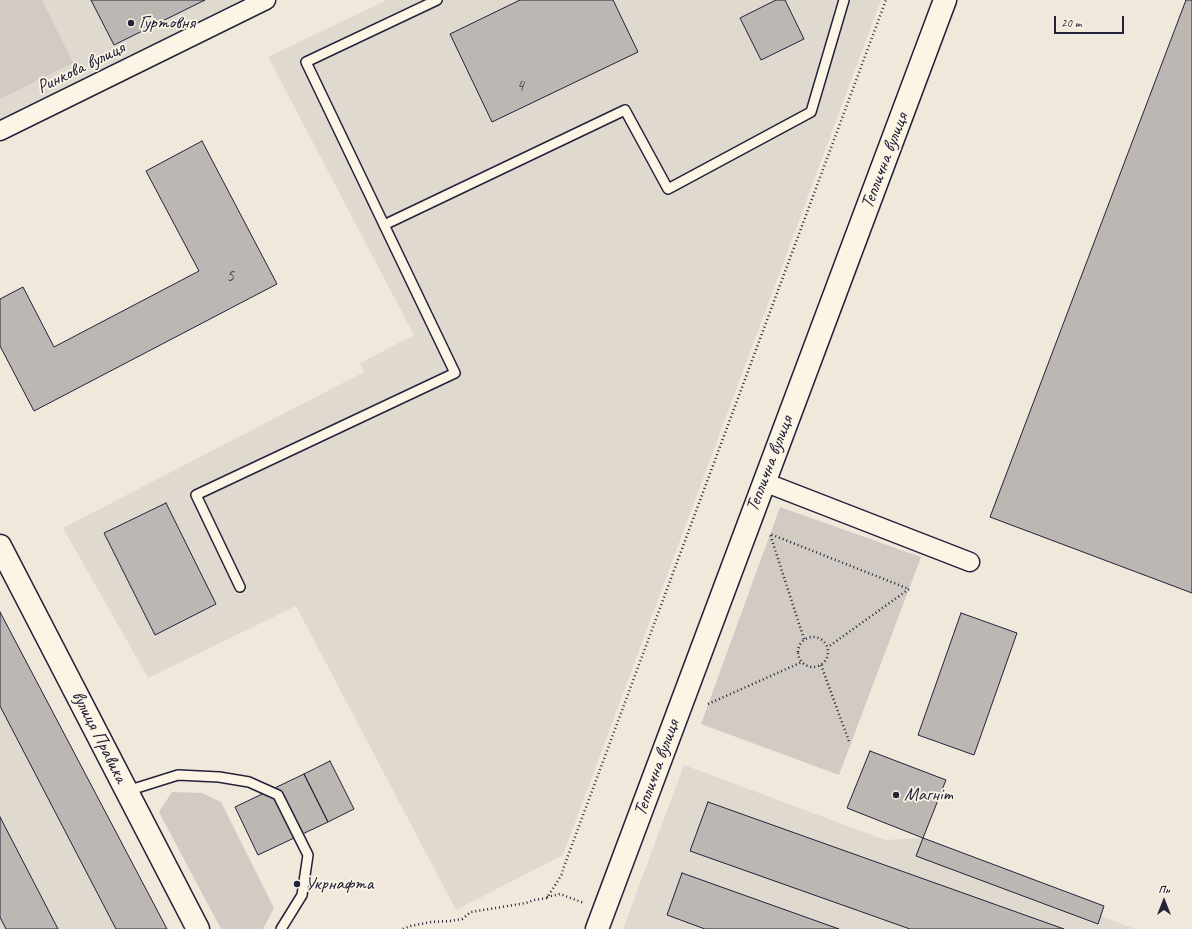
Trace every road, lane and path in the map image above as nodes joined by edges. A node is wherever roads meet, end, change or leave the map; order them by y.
1 (266, 0) edge
2 (437, 0) edge
3 (844, 0) edge
4 (886, 0) edge
5 (945, 0) edge
6 (0, 130) edge
7 (384, 225) junction
8 (764, 482) junction
9 (0, 546) edge
10 (970, 562) dead end
11 (240, 587) dead end
12 (804, 639) junction
13 (828, 647) junction
14 (802, 662) junction
15 (821, 665) junction
16 (708, 704) dead end
17 (850, 744) dead end
18 (127, 791) junction
19 (547, 898) junction
20 (574, 899) dead end
21 (198, 929) edge
22 (281, 929) edge
23 (403, 929) edge
24 (597, 929) edge

1 - 6 street, Ринкова вулиця
2 - 7 lane
3 - 7 lane
4 - 19 path
5 - 8 street, Теплична вулиця
7 - 11 lane
8 - 10 street
8 - 24 street, Теплична вулиця
9 - 18 street, вулиця Правика
12 - 13 path
12 - 13 path
12 - 14 path
13 - 15 path
14 - 15 path
14 - 16 path
15 - 17 path
18 - 21 street, вулиця Правика
18 - 22 lane
19 - 20 path
19 - 23 path

